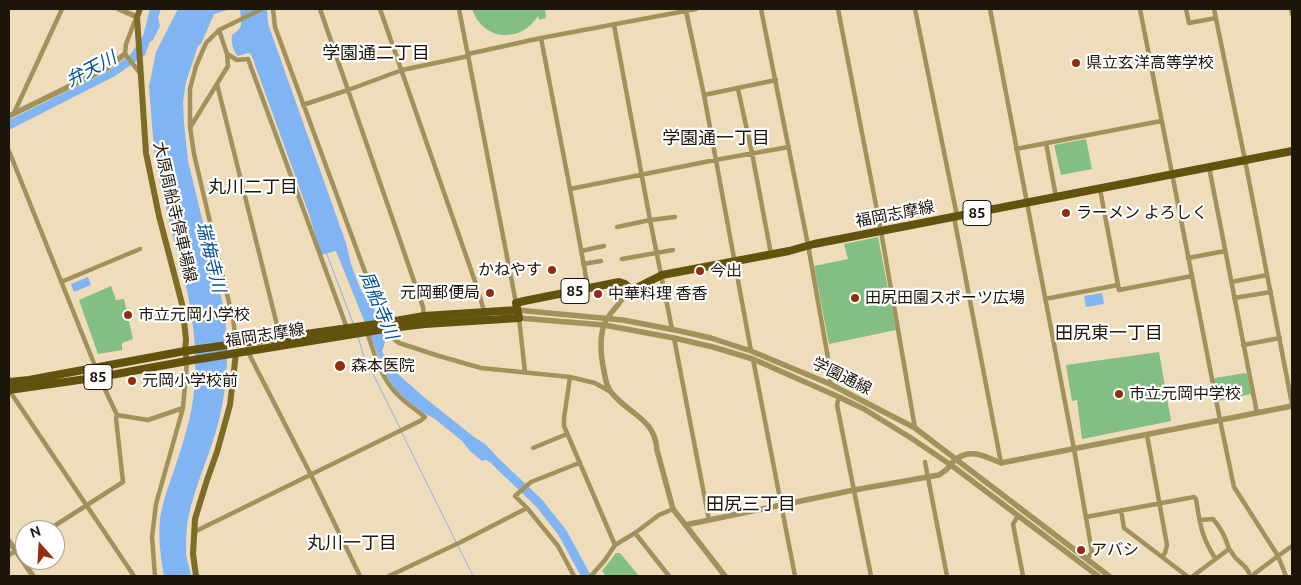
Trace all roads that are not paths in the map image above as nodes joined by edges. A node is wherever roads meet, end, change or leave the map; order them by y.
1 (62, 9) edge
2 (119, 9) edge
3 (140, 9) edge
4 (262, 9) edge
5 (274, 9) edge
6 (320, 9) edge
7 (380, 9) edge
8 (460, 9) edge
9 (696, 9) edge
10 (761, 9) edge
11 (838, 9) edge
12 (916, 9) edge
13 (990, 9) edge
14 (1140, 9) edge
15 (1186, 9) edge
16 (1214, 9) edge
17 (1291, 9) edge
18 (686, 11) junction
19 (1292, 14) edge
20 (137, 17) junction
21 (1216, 18) junction
22 (614, 25) junction
23 (219, 30) junction
24 (541, 38) junction
25 (126, 54) junction
26 (227, 54) junction
27 (468, 55) junction
28 (136, 64) junction
29 (402, 70) junction
30 (776, 80) junction
31 (217, 84) junction
32 (738, 89) junction
33 (348, 90) junction
34 (704, 96) junction
35 (303, 105) junction
36 (12, 115) edge
37 (1161, 121) junction
38 (190, 127) junction
39 (1046, 143) junction
40 (789, 147) junction
41 (1016, 149) junction
42 (9, 151) edge
43 (1292, 151) edge
44 (752, 153) junction
45 (715, 160) junction
46 (1245, 160) junction
47 (1209, 167) junction
48 (642, 174) junction
49 (1172, 174) junction
50 (570, 189) junction
51 (1100, 189) junction
52 (1056, 197) junction
53 (1027, 203) junction
54 (675, 217) dead end
55 (955, 217) junction
56 (650, 220) junction
57 (617, 227) dead end
58 (881, 231) junction
59 (604, 246) dead end
60 (808, 246) junction
61 (140, 249) dead end
62 (673, 250) dead end
63 (581, 251) junction
64 (1225, 251) junction
65 (657, 253) junction
66 (772, 254) junction
67 (1188, 258) junction
68 (622, 259) dead end
69 (735, 260) junction
70 (601, 261) dead end
71 (583, 264) junction
72 (662, 274) junction
73 (1267, 275) junction
74 (1192, 276) junction
75 (62, 282) junction
76 (1231, 282) junction
77 (1118, 286) junction
78 (588, 288) junction
79 (632, 290) junction
80 (1271, 292) junction
81 (1234, 298) junction
82 (1045, 299) junction
83 (516, 306) junction
84 (484, 312) junction
85 (519, 318) junction
86 (608, 318) junction
87 (425, 320) junction
88 (387, 325) junction
89 (604, 325) junction
90 (672, 329) junction
91 (348, 332) junction
92 (367, 332) junction
93 (280, 337) junction
94 (674, 338) junction
95 (1280, 338) junction
96 (236, 344) junction
97 (1243, 345) junction
98 (278, 347) junction
99 (752, 351) junction
100 (186, 352) junction
101 (248, 352) junction
102 (236, 353) junction
103 (753, 359) junction
104 (187, 361) junction
105 (96, 368) junction
106 (524, 372) junction
107 (100, 377) junction
108 (570, 377) junction
109 (9, 382) edge
110 (830, 384) junction
111 (9, 390) edge
112 (610, 391) junction
113 (839, 397) junction
114 (1292, 405) edge
115 (183, 408) junction
116 (1257, 413) junction
117 (117, 415) junction
118 (1220, 420) junction
119 (915, 428) junction
120 (567, 434) junction
121 (1148, 434) junction
122 (533, 448) dead end
123 (1074, 449) junction
124 (956, 459) junction
125 (925, 462) dead end
126 (579, 463) junction
127 (1001, 463) junction
128 (950, 465) junction
129 (311, 475) junction
130 (928, 477) junction
131 (854, 490) junction
132 (1160, 503) junction
133 (781, 504) junction
134 (87, 506) junction
135 (527, 508) junction
136 (672, 509) junction
137 (1121, 510) junction
138 (1018, 516) junction
139 (1086, 517) junction
140 (64, 520) edge
141 (709, 520) junction
142 (1200, 520) junction
143 (686, 524) junction
144 (194, 532) junction
145 (635, 533) junction
146 (9, 541) edge
147 (615, 545) junction
148 (1292, 546) edge
149 (1229, 549) junction
150 (15, 551) joint
151 (9, 555) edge
152 (1278, 556) junction
153 (1162, 557) junction
154 (1215, 558) junction
155 (1087, 559) junction
156 (594, 575) edge
157 (134, 576) edge
158 (155, 576) edge
159 (196, 576) edge
160 (360, 576) edge
161 (389, 576) edge
162 (574, 576) edge
163 (669, 576) edge
164 (725, 576) edge
165 (795, 576) edge
166 (871, 576) edge
167 (947, 576) edge
168 (1023, 576) edge
169 (1098, 576) edge
170 (1108, 576) edge
171 (1187, 576) edge
172 (1192, 576) edge
173 (1252, 576) edge
174 (1286, 576) edge

1 - 36 street
2 - 20 street
3 - 20 main road, 大原周船寺停車場線
4 - 23 street
5 - 35 street
6 - 33 street
7 - 29 street
8 - 27 street
9 - 18 street
10 - 30 street
11 - 58 street
12 - 55 street
13 - 41 street
14 - 37 street
15 - 21 street
16 - 21 street
17 - 19 street
18 - 22 street
18 - 34 street
20 - 25 street
20 - 28 main road, 大原周船寺停車場線
21 - 46 street
22 - 24 street
22 - 48 street
23 - 26 street
23 - 38 street
24 - 27 street
24 - 50 street
25 - 28 street
25 - 36 street
26 - 31 street
26 - 91 street
27 - 29 street
27 - 83 street
28 - 100 main road, 大原周船寺停車場線
29 - 33 street
29 - 84 street
30 - 32 street
30 - 40 street
31 - 38 street
31 - 93 street
32 - 34 street
32 - 44 street
33 - 35 street
33 - 87 street
34 - 45 street
35 - 88 street
37 - 39 street
37 - 49 street
38 - 96 street
39 - 41 street
39 - 52 street
40 - 44 street
40 - 60 street
41 - 53 street
42 - 75 street
43 - 46 main road, 福岡志摩線 / 85
44 - 45 street
44 - 66 street
45 - 48 street
45 - 69 street
46 - 47 main road, 福岡志摩線 / 85
46 - 73 street
47 - 49 main road, 福岡志摩線 / 85
47 - 64 street
48 - 50 street
48 - 56 street
49 - 51 main road, 福岡志摩線 / 85
49 - 67 street
50 - 63 street
51 - 52 main road, 福岡志摩線 / 85
51 - 77 street
52 - 53 main road, 福岡志摩線 / 85
53 - 55 main road, 福岡志摩線 / 85
53 - 82 street
54 - 56 street
55 - 58 main road, 福岡志摩線 / 85
55 - 127 street
56 - 57 street
56 - 65 street
58 - 60 main road, 福岡志摩線 / 85
58 - 119 street
59 - 63 street
60 - 66 main road, 福岡志摩線 / 85
60 - 110 street
61 - 75 street
62 - 65 street
63 - 71 street
64 - 67 street
64 - 76 street
65 - 68 street
65 - 72 street
66 - 69 main road, 福岡志摩線 / 85
67 - 74 street
69 - 72 main road, 福岡志摩線 / 85
69 - 99 street
70 - 71 street
71 - 78 street
72 - 79 main road, 福岡志摩線 / 85
72 - 90 street
73 - 76 street
73 - 80 street
74 - 77 street
74 - 118 street
75 - 105 street
76 - 81 street
77 - 82 street
78 - 79 main road, 福岡志摩線 / 85
78 - 83 main road, 福岡志摩線 / 85
79 - 86 street
80 - 81 street
80 - 95 street
81 - 97 street
82 - 123 street
83 - 84 main road, 福岡志摩線 / 85
83 - 85 main road
83 - 86 street, 学園通線
84 - 87 main road, 福岡志摩線 / 85
85 - 87 main road, 福岡志摩線 / 85
85 - 89 street, 学園通線
85 - 106 street
86 - 89 street
86 - 90 street, 学園通線
87 - 88 main road, 福岡志摩線 / 85
88 - 91 main road, 85
88 - 92 main road, 福岡志摩線 / 85
88 - 106 street
89 - 94 street, 学園通線
89 - 112 street
90 - 99 street, 学園通線
91 - 92 main road, 福岡志摩線 / 85
91 - 93 main road, 福岡志摩線 / 85
91 - 98 main road, 福岡志摩線 / 85
92 - 129 street
93 - 96 main road, 福岡志摩線 / 85
93 - 98 street
94 - 103 street, 学園通線
94 - 141 street
95 - 97 street
95 - 114 street
96 - 100 main road, 福岡志摩線 / 85
97 - 116 street
98 - 101 main road, 福岡志摩線 / 85
99 - 110 street, 学園通線
100 - 104 main road, 大原周船寺停車場線
100 - 105 main road, 福岡志摩線 / 85
101 - 102 main road, 福岡志摩線 / 85
101 - 129 street
102 - 104 main road, 福岡志摩線 / 85
102 - 144 main road
103 - 113 street, 学園通線
103 - 133 street
104 - 107 main road, 福岡志摩線 / 85
104 - 115 street
105 - 107 street
105 - 109 main road, 福岡志摩線 / 85
106 - 108 street
107 - 111 main road, 福岡志摩線 / 85
107 - 117 street
108 - 112 street
108 - 120 street
110 - 119 street, 学園通線
111 - 134 street
112 - 136 street
113 - 128 street, 学園通線
113 - 131 street
114 - 116 street
115 - 117 street
115 - 158 street
116 - 118 street
117 - 134 street
118 - 121 street
118 - 152 street
119 - 124 street, 学園通線
120 - 122 street
120 - 126 street
121 - 123 street
121 - 132 street
123 - 127 street
123 - 139 street
124 - 127 street
124 - 128 street
124 - 155 street, 学園通線
125 - 130 street
126 - 135 street
126 - 147 street
128 - 130 street
128 - 138 street, 学園通線
129 - 144 street
129 - 160 street
130 - 131 street
130 - 167 street
131 - 133 street
131 - 166 street
132 - 137 street
132 - 142 street
132 - 153 street
133 - 141 street
133 - 165 street
134 - 140 street
134 - 157 street
135 - 161 street
135 - 162 street
136 - 143 street
136 - 145 street
137 - 139 street
137 - 153 street
138 - 168 street
138 - 169 street, 学園通線
139 - 155 street
141 - 143 street
142 - 149 street
142 - 154 street
143 - 164 street
144 - 159 main road
145 - 147 street
145 - 163 street
146 - 150 street
147 - 156 street
148 - 152 street
149 - 154 street
149 - 173 street
150 - 151 street
152 - 173 street
152 - 174 street
153 - 171 street
154 - 172 street
155 - 170 street, 学園通線

